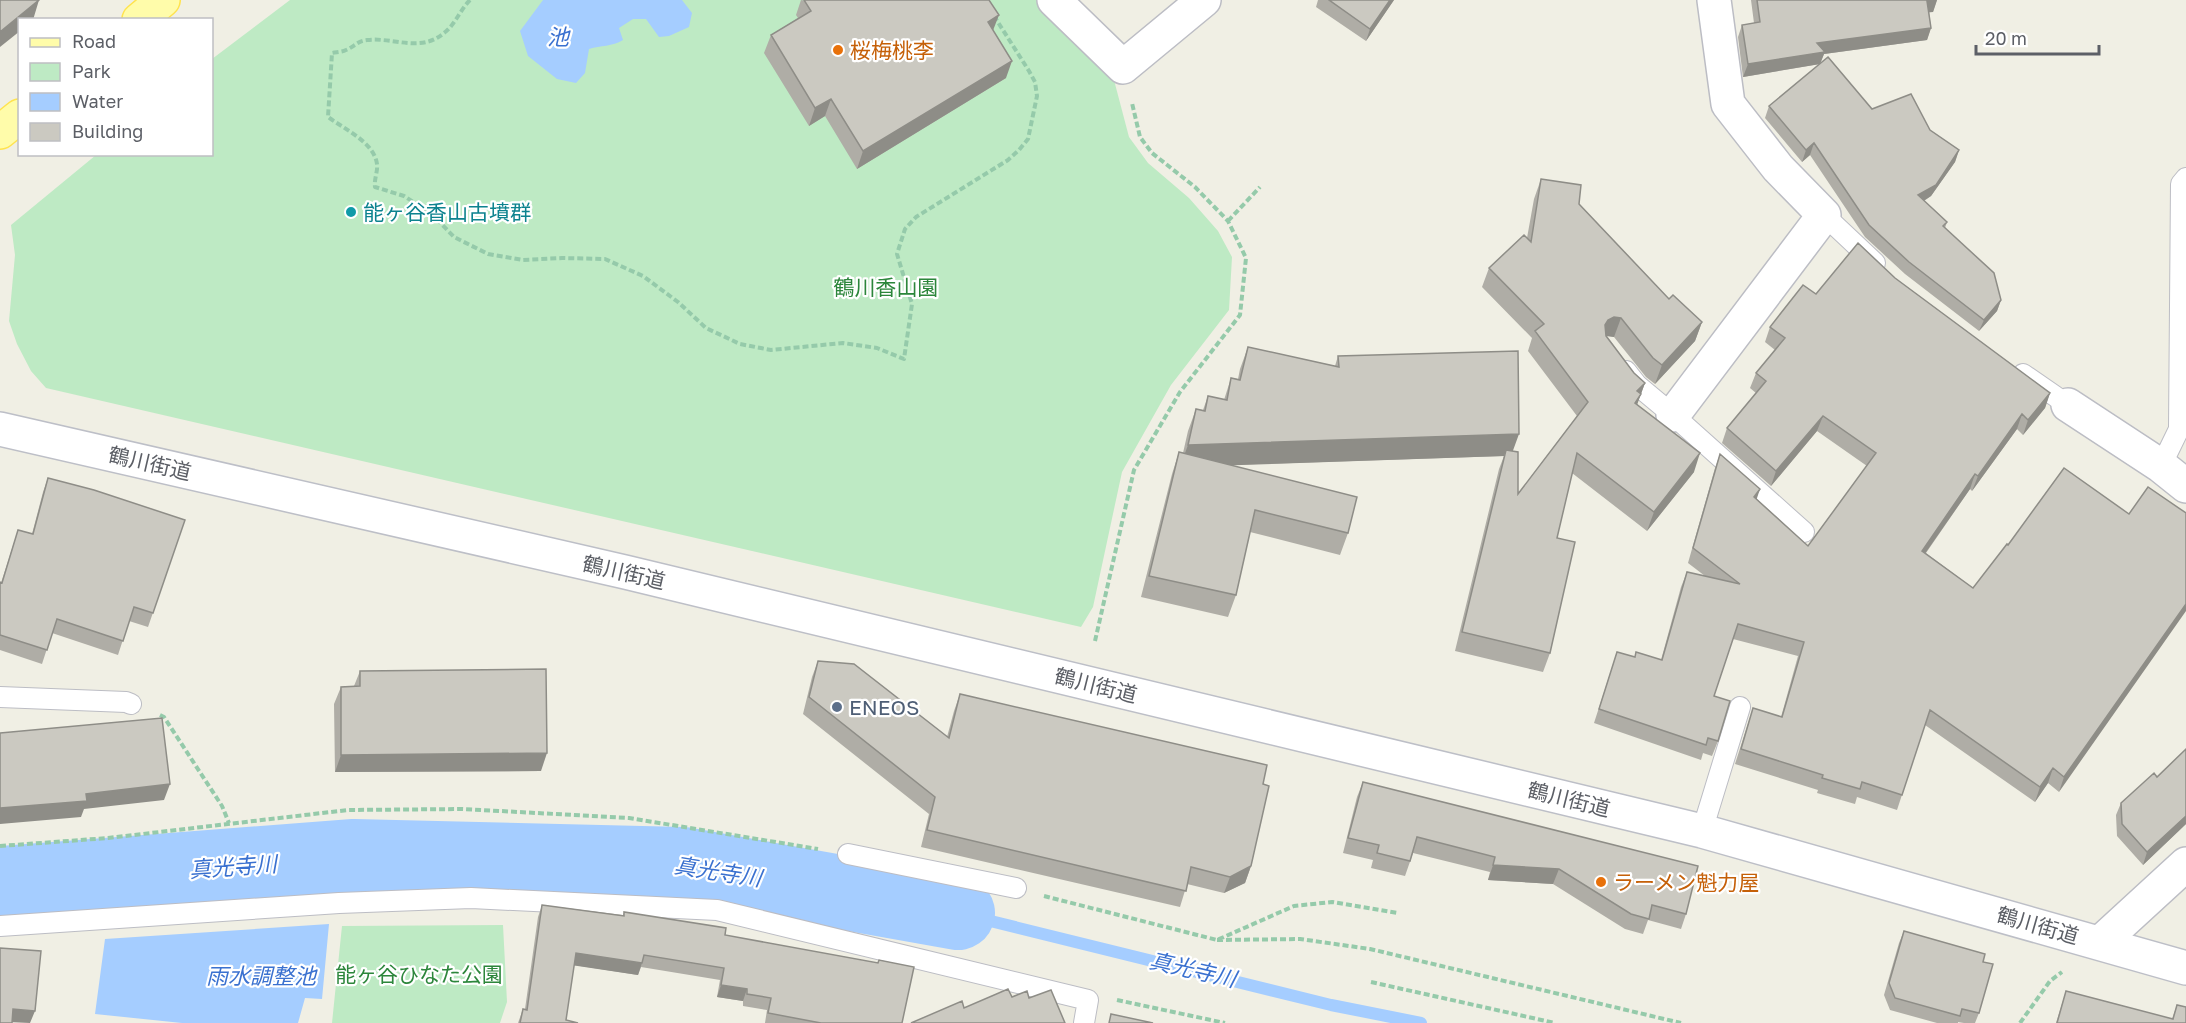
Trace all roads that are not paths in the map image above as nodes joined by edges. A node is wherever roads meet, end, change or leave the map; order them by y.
1 (163, 0) edge
2 (1054, 0) edge
3 (1204, 0) edge
4 (1714, 0) edge
5 (141, 18) edge
6 (18, 118) edge
7 (0, 132) edge
8 (2186, 178) edge
9 (1824, 215) junction
10 (1889, 275) edge
11 (1616, 357) edge
12 (2010, 366) edge
13 (2068, 405) joint
14 (1673, 415) junction
15 (0, 429) edge
16 (2161, 466) junction
17 (2186, 486) edge
18 (1804, 532) dead end
19 (0, 697) edge
20 (131, 704) road end
21 (1740, 707) dead end
22 (1702, 831) junction
23 (848, 854) road end
24 (2186, 864) edge
25 (1016, 888) road end
26 (0, 926) edge
27 (2101, 942) junction
28 (2186, 968) edge
29 (1084, 1023) edge

1 - 5 main road
2 - 3 main road
4 - 9 main road
6 - 7 main road
8 - 16 lane
9 - 10 lane
9 - 14 main road
11 - 14 lane
12 - 13 lane
13 - 16 main road
14 - 18 lane
15 - 22 main road, 鶴川街道
16 - 17 main road
19 - 20 lane
21 - 22 lane
22 - 27 main road, 鶴川街道
23 - 25 lane
24 - 27 main road
26 - 29 lane
27 - 28 main road, 鶴川街道

